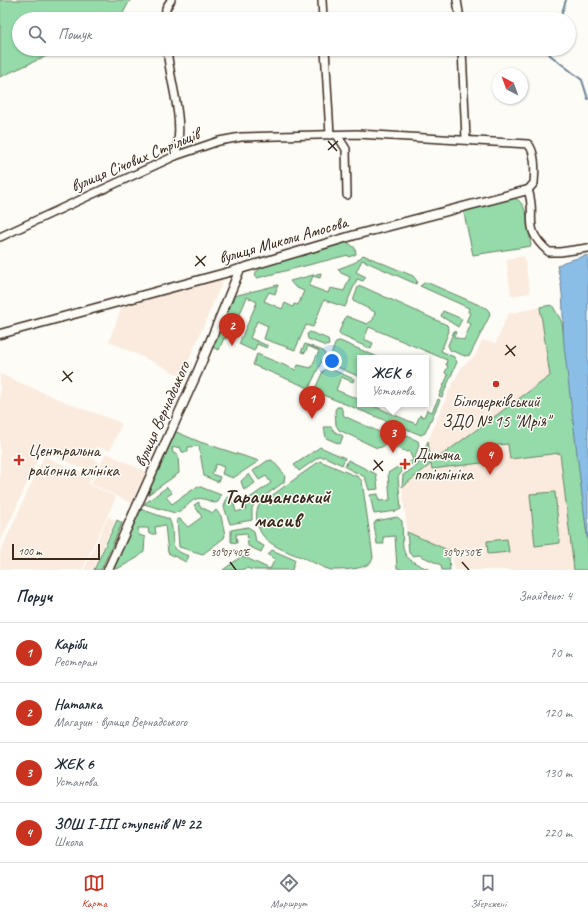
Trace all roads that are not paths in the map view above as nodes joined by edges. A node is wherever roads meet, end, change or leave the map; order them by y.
1 (171, 0) edge
2 (322, 0) edge
3 (457, 0) edge
4 (166, 12) edge
5 (323, 12) edge
6 (459, 12) edge
7 (168, 56) edge
8 (326, 56) edge
9 (462, 56) edge
10 (334, 135) junction
11 (466, 139) junction
12 (175, 156) junction
13 (528, 190) junction
14 (347, 195) dead end
15 (0, 237) edge
16 (588, 248) edge
17 (240, 269) junction
18 (0, 334) edge
19 (108, 570) edge

1 - 4 street
2 - 5 street
3 - 6 street
7 - 12 street
8 - 10 street
9 - 11 street
10 - 11 street, вулиця Січових Стрільців
10 - 12 street, вулиця Січових Стрільців
10 - 14 street
11 - 13 street, вулиця Січових Стрільців
12 - 15 street, вулиця Січових Стрільців
13 - 16 street
13 - 17 street, вулиця Миколи Амосова
17 - 18 street, вулиця Миколи Амосова
17 - 19 street, вулиця Вернадського

